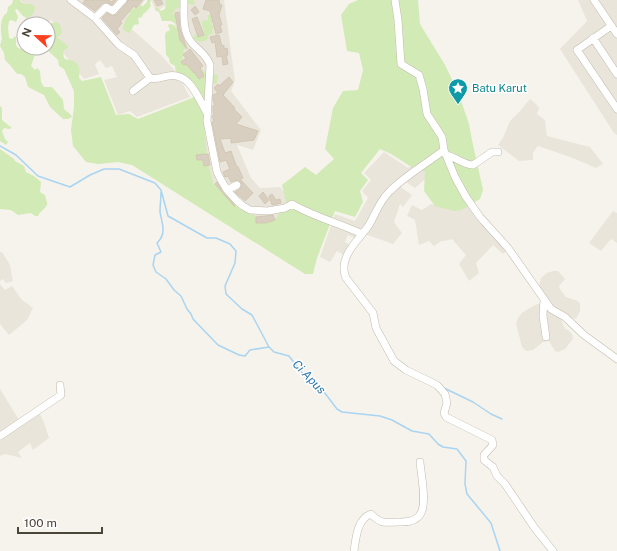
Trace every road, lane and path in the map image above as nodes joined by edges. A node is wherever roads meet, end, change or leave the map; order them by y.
1 (71, 0) edge
2 (123, 0) edge
3 (184, 0) edge
4 (396, 0) edge
5 (594, 0) edge
6 (95, 18) junction
7 (611, 26) junction
8 (617, 34) edge
9 (593, 38) junction
10 (617, 74) edge
11 (150, 78) junction
12 (133, 91) dead end
13 (617, 109) edge
14 (207, 113) junction
15 (498, 152) dead end
16 (445, 153) junction
17 (237, 185) dead end
18 (227, 190) junction
19 (362, 234) junction
20 (544, 300) junction
21 (546, 337) dead end
22 (617, 359) edge
23 (60, 385) dead end
24 (1, 433) edge
25 (420, 462) dead end
26 (354, 551) edge
27 (553, 551) edge

1 - 6 street
2 - 6 street
3 - 14 street
4 - 16 street
5 - 7 street
6 - 11 street
7 - 8 street
7 - 9 street
9 - 10 street
9 - 13 street
11 - 12 street
11 - 14 street
14 - 18 street
15 - 16 street
16 - 19 street
16 - 20 street
17 - 18 street
18 - 19 street
19 - 27 street
20 - 21 street
20 - 22 street
23 - 24 street
25 - 26 street

